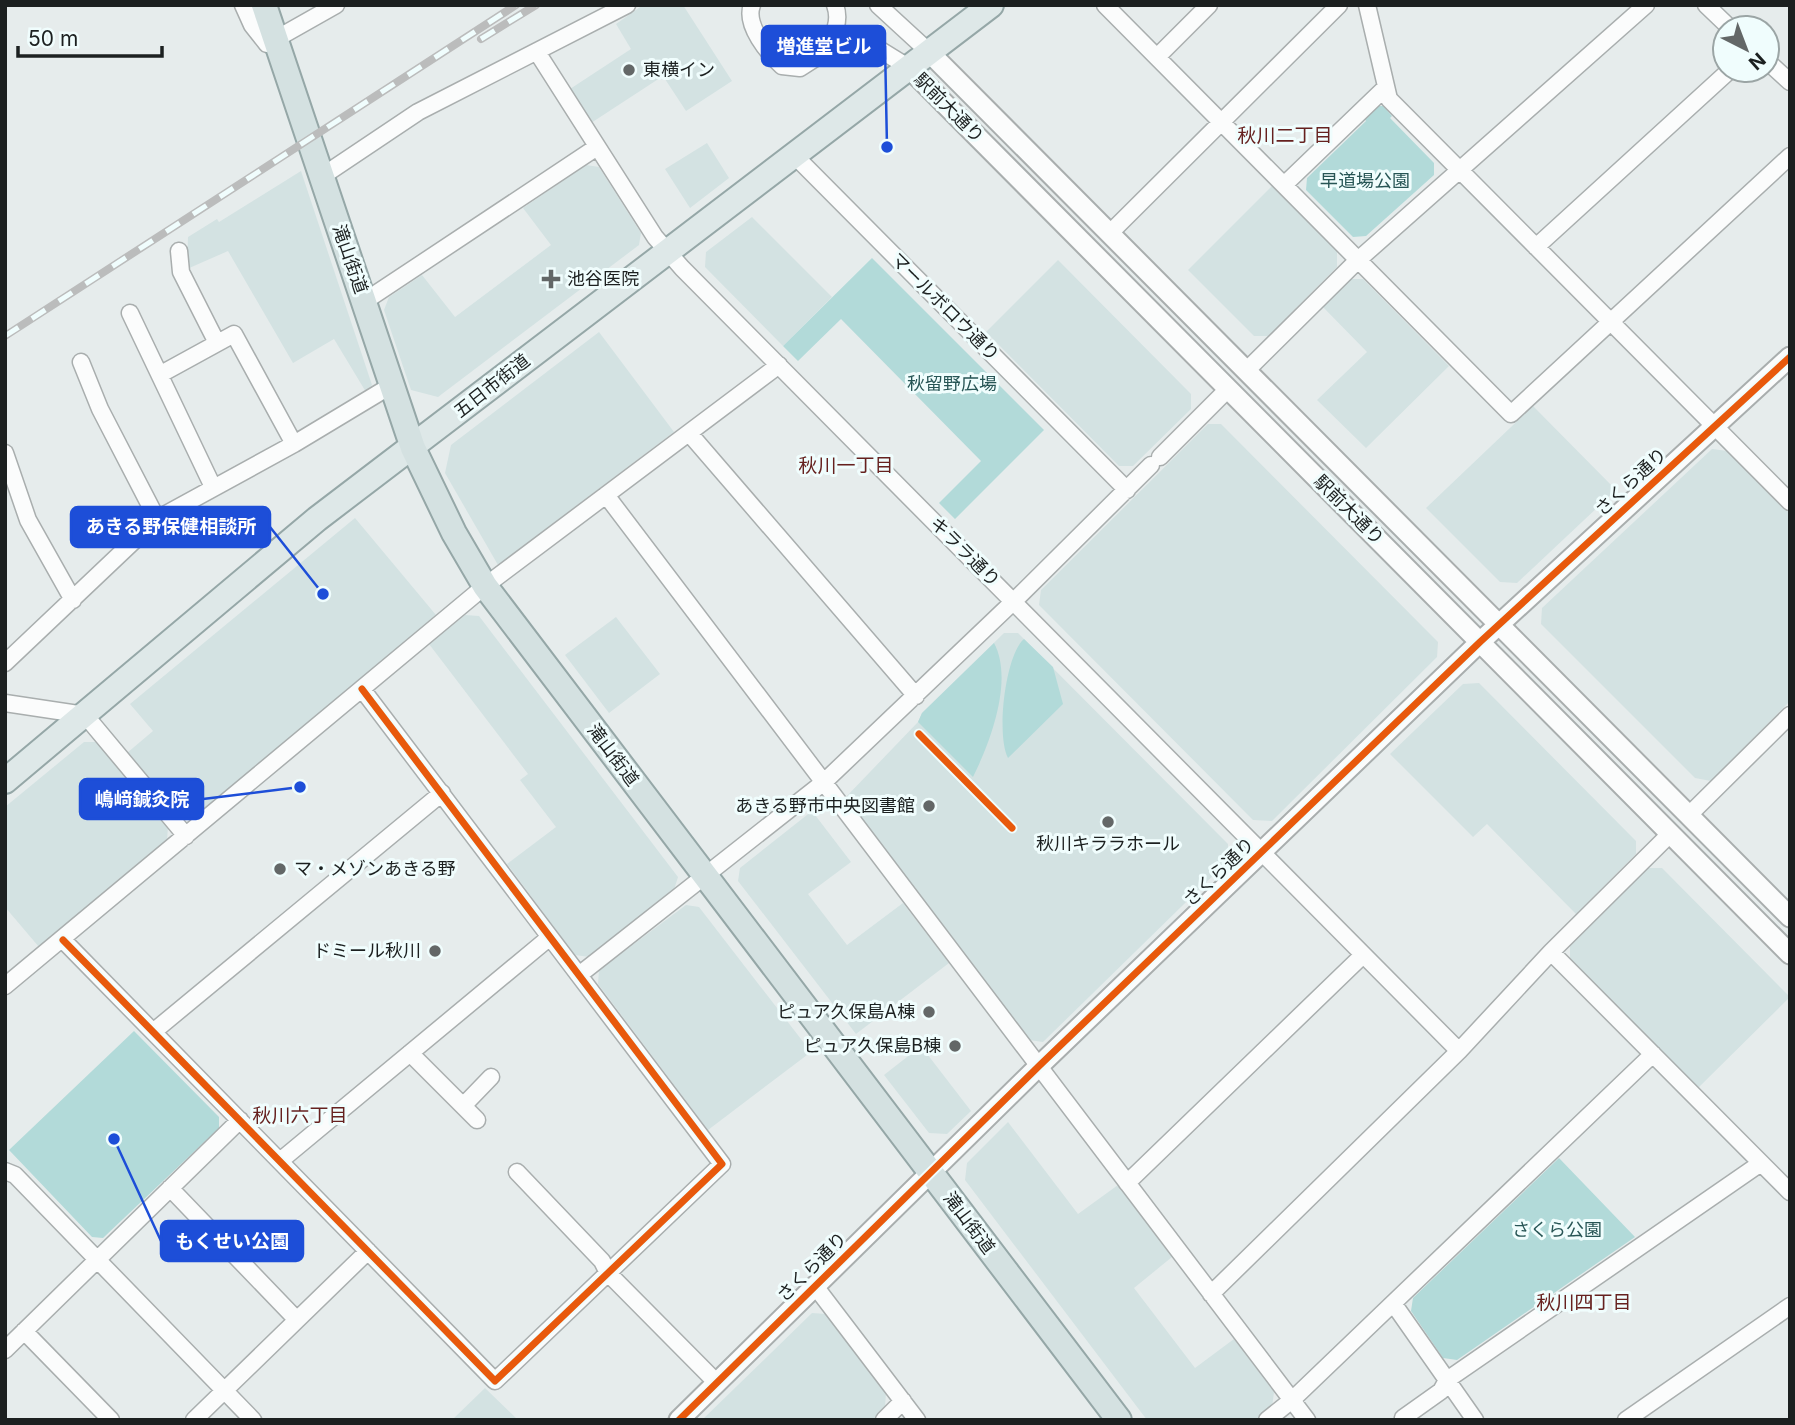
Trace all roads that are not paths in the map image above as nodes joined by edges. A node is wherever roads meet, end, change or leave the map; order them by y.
1 (243, 5) edge
2 (264, 5) edge
3 (336, 5) edge
4 (627, 5) edge
5 (752, 5) edge
6 (835, 5) edge
7 (878, 5) edge
8 (990, 5) edge
9 (1105, 5) edge
10 (1209, 5) edge
11 (1339, 5) edge
12 (1367, 5) edge
13 (1646, 5) edge
14 (276, 41) junction
15 (824, 50) junction
16 (929, 51) junction
17 (537, 52) junction
18 (1157, 57) junction
19 (908, 67) junction
20 (1715, 84) edge
21 (1385, 88) junction
22 (1221, 122) junction
23 (597, 147) junction
24 (793, 154) junction
25 (1790, 156) edge
26 (1459, 169) junction
27 (321, 177) junction
28 (1284, 185) junction
29 (1110, 233) junction
30 (1536, 247) junction
31 (179, 251) dead end
32 (668, 252) junction
33 (1358, 260) junction
34 (365, 301) junction
35 (130, 313) dead end
36 (1611, 322) junction
37 (217, 343) junction
38 (1790, 356) edge
39 (81, 362) dead end
40 (779, 365) junction
41 (1246, 371) junction
42 (162, 374) junction
43 (393, 384) junction
44 (1228, 389) junction
45 (1714, 426) junction
46 (689, 433) junction
47 (295, 444) junction
48 (413, 447) junction
49 (5, 453) edge
50 (213, 487) junction
51 (1126, 490) junction
52 (606, 495) junction
53 (1790, 502) edge
54 (157, 519) junction
55 (485, 586) junction
56 (74, 600) junction
57 (1014, 601) junction
58 (1499, 624) junction
59 (1480, 642) junction
60 (5, 663) edge
61 (362, 689) junction
62 (916, 695) junction
63 (5, 704) edge
64 (85, 715) junction
65 (1790, 715) edge
66 (5, 781) edge
67 (824, 782) junction
68 (442, 793) junction
69 (1689, 815) junction
70 (1670, 834) junction
71 (186, 836) junction
72 (1263, 853) junction
73 (705, 876) junction
74 (1790, 917) edge
75 (550, 937) junction
76 (63, 940) junction
77 (1551, 952) junction
78 (1790, 954) edge
79 (1363, 955) junction
80 (579, 975) junction
81 (5, 986) edge
82 (153, 1032) junction
83 (1459, 1051) junction
84 (410, 1053) junction
85 (1653, 1054) junction
86 (1039, 1066) junction
87 (491, 1077) dead end
88 (463, 1106) junction
89 (240, 1120) junction
90 (477, 1120) dead end
91 (280, 1161) junction
92 (1761, 1163) junction
93 (5, 1171) edge
94 (517, 1172) dead end
95 (930, 1172) junction
96 (1127, 1183) junction
97 (170, 1188) junction
98 (1790, 1192) edge
99 (368, 1251) junction
100 (98, 1260) junction
101 (608, 1273) junction
102 (814, 1286) junction
103 (1212, 1294) junction
104 (1393, 1303) junction
105 (1790, 1306) edge
106 (297, 1320) junction
107 (24, 1331) junction
108 (5, 1350) edge
109 (1447, 1380) junction
110 (717, 1383) junction
111 (225, 1390) junction
112 (1293, 1400) junction
113 (903, 1401) junction
114 (1403, 1419) edge
115 (111, 1420) edge
116 (194, 1420) edge
117 (253, 1420) edge
118 (679, 1420) edge
119 (884, 1420) edge
120 (917, 1420) edge
121 (1119, 1420) edge
122 (1267, 1420) edge
123 (1307, 1420) edge
124 (1475, 1420) edge
125 (1626, 1420) edge

1 - 14 street
2 - 14 highway, 滝山街道
3 - 14 street
4 - 17 street
5 - 15 street
6 - 15 street
7 - 16 street
8 - 16 main road, 五日市街道
9 - 18 street
10 - 18 street
11 - 22 street
12 - 21 street
13 - 26 street
14 - 27 highway, 滝山街道
15 - 19 street
16 - 19 main road, 五日市街道
16 - 29 street, 駅前大通り
17 - 23 street, キララ通り
17 - 27 street
18 - 22 street
19 - 24 main road, 五日市街道
19 - 44 street, 駅前大通り
20 - 30 street
21 - 26 street
21 - 28 street
22 - 28 street
22 - 29 street
23 - 32 street, キララ通り
23 - 34 street
24 - 32 main road, 五日市街道
24 - 51 street, マールボロウ通り
25 - 36 street
26 - 30 street
26 - 33 street
27 - 34 highway, 滝山街道
28 - 33 street
29 - 41 street, 駅前大通り
30 - 36 street
31 - 37 street
32 - 40 street, キララ通り
32 - 48 main road, 五日市街道
33 - 36 street
33 - 41 street
34 - 43 highway, 滝山街道
35 - 42 street
36 - 45 street
37 - 42 street
37 - 47 street
38 - 45 street, さくら通り
39 - 54 street
40 - 46 street
40 - 57 street, キララ通り
41 - 58 street, 駅前大通り
42 - 50 street
43 - 47 street
43 - 48 highway, 滝山街道
44 - 51 street
44 - 59 street, 駅前大通り
45 - 53 street
45 - 58 street, さくら通り
46 - 52 street
46 - 62 street
47 - 50 street
48 - 55 highway, 滝山街道
48 - 64 main road, 五日市街道
49 - 56 street
50 - 54 street
51 - 57 street
52 - 55 street
52 - 67 street
54 - 56 street
55 - 61 street
55 - 73 highway, 滝山街道
56 - 60 street
57 - 62 street
57 - 72 street, キララ通り
58 - 59 street, さくら通り
58 - 69 street, 駅前大通り
59 - 70 street, 駅前大通り
59 - 72 street, さくら通り
61 - 68 street
61 - 71 street
62 - 67 street
63 - 64 street
64 - 66 main road, 五日市街道
64 - 71 street
65 - 69 street
67 - 73 street
67 - 86 street
68 - 75 street
68 - 82 street
69 - 74 street, 駅前大通り
70 - 77 street
70 - 78 street, 駅前大通り
71 - 76 street
72 - 79 street, キララ通り
72 - 86 street, さくら通り
73 - 80 street
73 - 95 highway, 滝山街道
75 - 80 street
75 - 84 street
76 - 81 street
76 - 82 street
77 - 83 street
77 - 85 street
79 - 83 street, キララ通り
79 - 96 street
80 - 101 street
82 - 89 street
83 - 103 street
84 - 88 street
84 - 91 street
85 - 92 street
85 - 104 street
86 - 95 street, さくら通り
86 - 96 street
87 - 88 street
88 - 90 street
89 - 91 street
89 - 97 street
91 - 99 street
92 - 98 street
92 - 109 street
93 - 100 street
94 - 101 street
95 - 102 street, さくら通り
95 - 121 highway, 滝山街道
96 - 103 street
97 - 100 street
97 - 106 street
99 - 101 street
99 - 106 street
100 - 107 street
100 - 111 street
101 - 110 street
102 - 110 street, さくら通り
102 - 113 street
103 - 112 street
104 - 109 street
104 - 112 street
105 - 125 street
106 - 111 street
107 - 108 street
107 - 115 street
109 - 114 street
109 - 124 street
110 - 118 street, さくら通り
111 - 116 street
111 - 117 street
112 - 122 street
112 - 123 street
113 - 119 street
113 - 120 street

